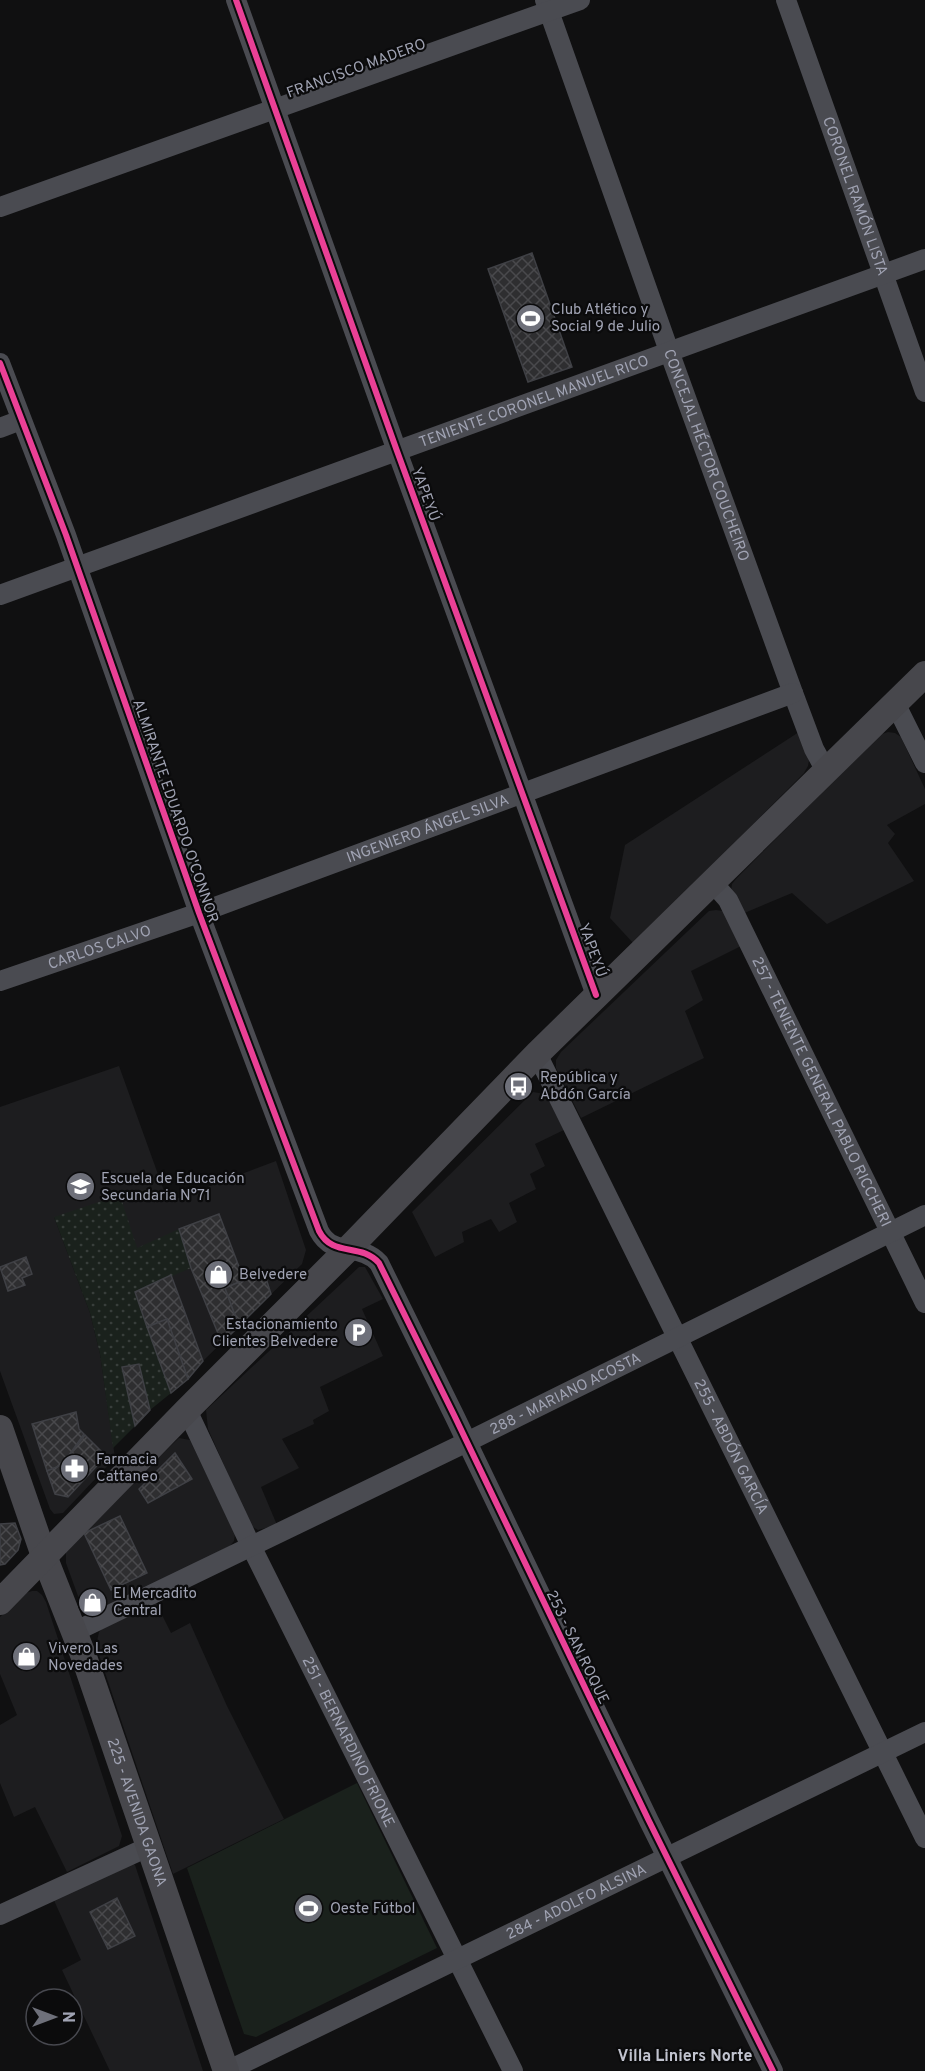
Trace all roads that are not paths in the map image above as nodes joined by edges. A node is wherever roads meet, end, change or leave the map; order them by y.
1 (237, 0) edge
2 (580, 0) edge
3 (788, 1) edge
4 (547, 5) edge
5 (276, 109) junction
6 (0, 207) edge
7 (925, 259) edge
8 (882, 274) junction
9 (669, 351) junction
10 (0, 363) edge
11 (925, 392) edge
12 (21, 420) junction
13 (0, 428) edge
14 (397, 451) junction
15 (78, 567) junction
16 (0, 595) edge
17 (925, 674) edge
18 (794, 693) junction
19 (895, 703) junction
20 (925, 764) edge
21 (826, 771) junction
22 (523, 792) junction
23 (713, 883) junction
24 (199, 913) junction
25 (0, 981) edge
26 (596, 995) junction
27 (537, 1054) junction
28 (925, 1215) edge
29 (891, 1232) junction
30 (348, 1249) junction
31 (925, 1303) edge
32 (677, 1338) junction
33 (187, 1410) junction
34 (0, 1428) edge
35 (467, 1442) junction
36 (251, 1546) junction
37 (45, 1556) junction
38 (3, 1596) edge
39 (74, 1632) junction
40 (925, 1732) edge
41 (883, 1752) junction
42 (925, 1838) edge
43 (148, 1846) junction
44 (667, 1858) junction
45 (0, 1915) edge
46 (458, 1959) junction
47 (226, 2071) edge
48 (513, 2071) edge
49 (774, 2071) edge

1 - 5 street, YAPEYÚ
2 - 4 street, FRANCISCO MADERO
3 - 8 street, CORONEL RAMÓN LISTA
4 - 5 street, FRANCISCO MADERO
4 - 9 street, CONCEJAL HÉCTOR COUCHEIRO
5 - 6 street, FRANCISCO MADERO
5 - 14 street, YAPEYÚ
7 - 8 street, TENIENTE CORONEL MANUEL RICO
8 - 9 street, TENIENTE CORONEL MANUEL RICO
8 - 11 street, CORONEL RAMÓN LISTA
9 - 14 street, TENIENTE CORONEL MANUEL RICO
9 - 18 street, CONCEJAL HÉCTOR COUCHEIRO
10 - 12 street, ALMIRANTE EDUARDO O'CONNOR
12 - 13 street
12 - 15 street, ALMIRANTE EDUARDO O'CONNOR
14 - 15 street, TENIENTE CORONEL MANUEL RICO
14 - 22 street, YAPEYÚ
15 - 16 street, TENIENTE CORONEL MANUEL RICO
15 - 24 street, ALMIRANTE EDUARDO O'CONNOR
17 - 19 main road
18 - 21 street, CONCEJAL HÉCTOR COUCHEIRO
18 - 22 street, INGENIERO ÁNGEL SILVA
19 - 20 street
19 - 21 main road
21 - 23 main road
22 - 24 street, INGENIERO ÁNGEL SILVA
22 - 26 street, YAPEYÚ
23 - 26 main road
23 - 29 street, 257 - TENIENTE GENERAL PABLO RICCHERI
24 - 25 street, CARLOS CALVO
24 - 30 street, ALMIRANTE EDUARDO O'CONNOR
26 - 27 main road
27 - 30 main road
27 - 32 street, 255 - ABDÓN GARCÍA
28 - 29 street, 288 - MARIANO ACOSTA
29 - 31 street, 257 - TENIENTE GENERAL PABLO RICCHERI
29 - 32 street, 288 - MARIANO ACOSTA
30 - 33 main road
30 - 35 street, 253 - SAN ROQUE
32 - 35 street, 288 - MARIANO ACOSTA
32 - 41 street, 255 - ABDÓN GARCÍA
33 - 36 street, 251 - BERNARDINO FRIONE
33 - 37 main road
34 - 37 main road, 225 - AVENIDA GAONA
35 - 36 street, 288 - MARIANO ACOSTA
35 - 44 street, 253 - SAN ROQUE
36 - 39 street, 288 - MARIANO ACOSTA
36 - 46 street, 251 - BERNARDINO FRIONE
37 - 38 main road
37 - 39 main road, 225 - AVENIDA GAONA
39 - 43 main road, 225 - AVENIDA GAONA
40 - 41 street, 284 - ADOLFO ALSINA
41 - 42 street, 255 - ABDÓN GARCÍA
41 - 44 street, 284 - ADOLFO ALSINA
43 - 45 street
43 - 47 main road, 225 - AVENIDA GAONA
44 - 46 street, 284 - ADOLFO ALSINA
44 - 49 street, 253 - SAN ROQUE
46 - 47 street, 284 - ADOLFO ALSINA
46 - 48 street, 251 - BERNARDINO FRIONE

